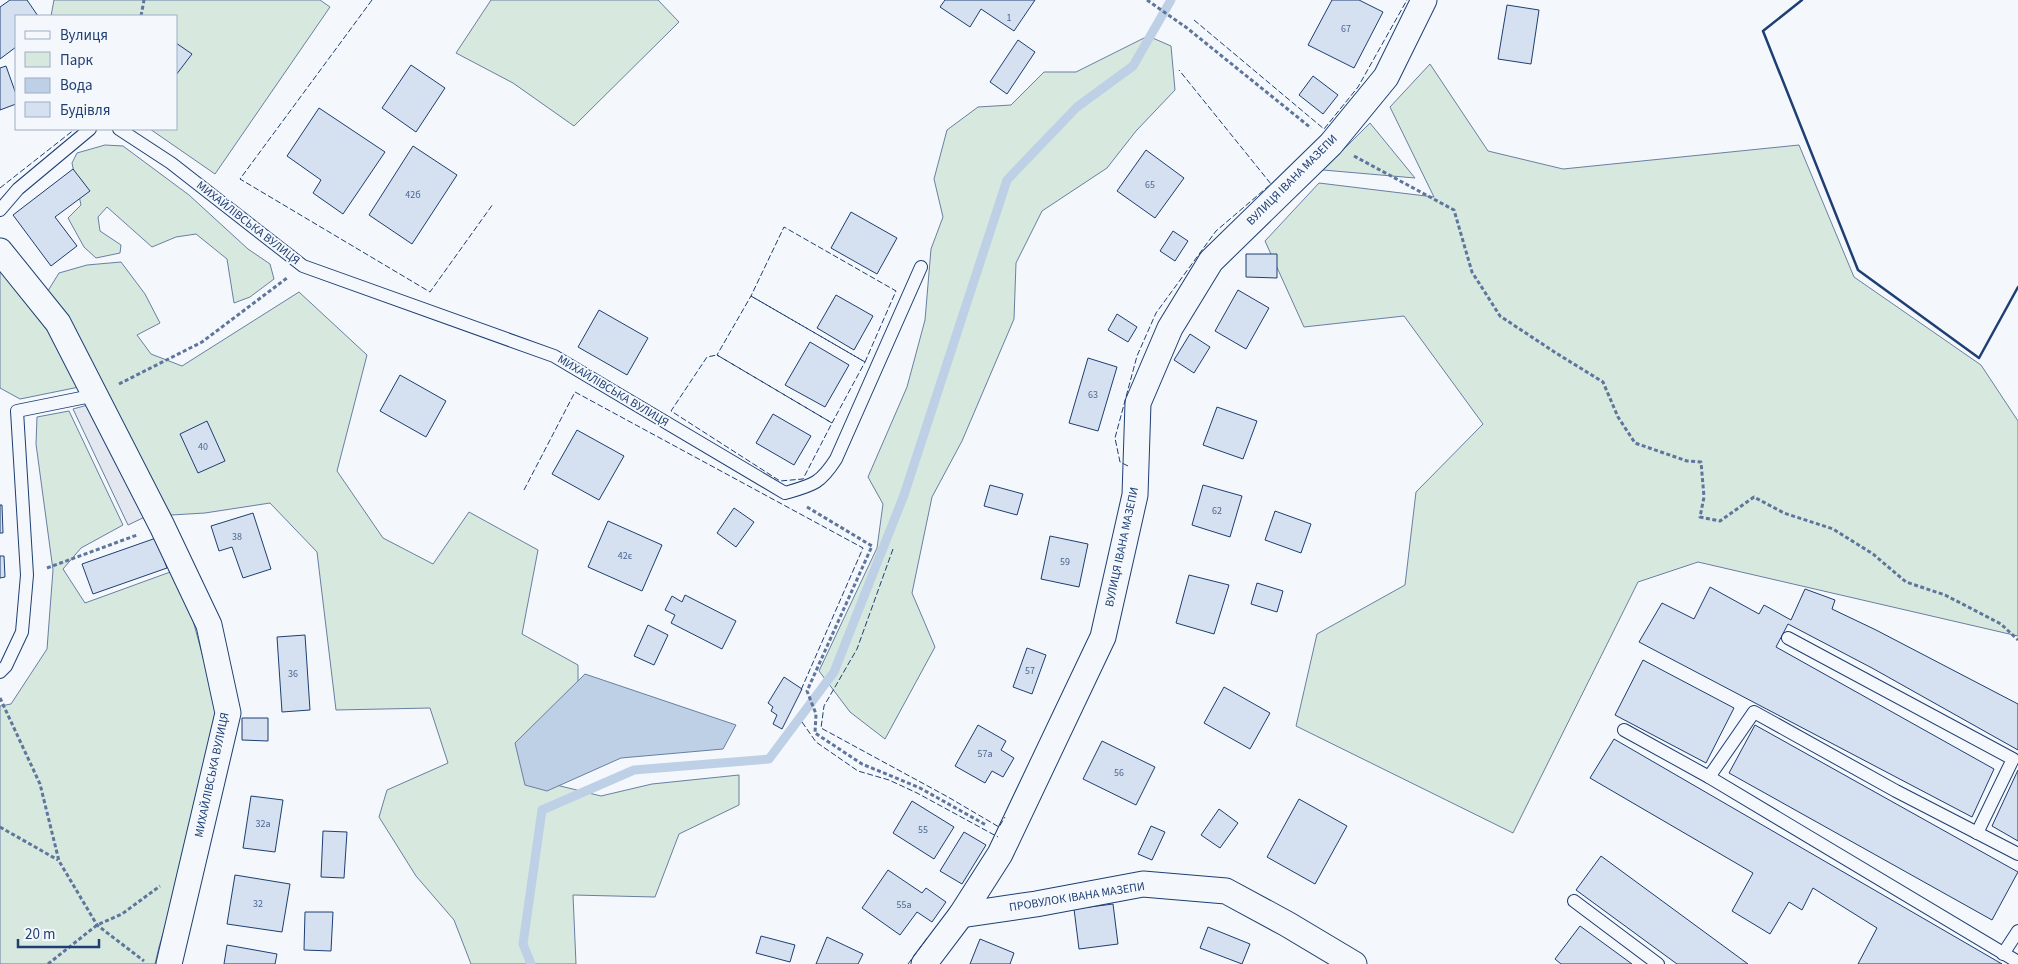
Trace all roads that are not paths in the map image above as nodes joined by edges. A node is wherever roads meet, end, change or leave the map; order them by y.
1 (1424, 0) edge
2 (89, 130) edge
3 (121, 130) edge
4 (0, 210) edge
5 (0, 251) edge
6 (920, 267) dead end
7 (96, 395) junction
8 (1788, 638) dead end
9 (0, 672) edge
10 (1624, 730) dead end
11 (1709, 777) junction
12 (1977, 833) junction
13 (2018, 854) edge
14 (1574, 902) dead end
15 (961, 915) junction
16 (2018, 931) edge
17 (2003, 954) junction
18 (2018, 962) edge
19 (169, 964) edge
20 (924, 964) edge
21 (1354, 964) edge
22 (1658, 964) edge

1 - 15 street, ВУЛИЦЯ ІВАНА МАЗЕПИ
2 - 4 lane
3 - 6 lane, МИХАЙЛІВСЬКА ВУЛИЦЯ
5 - 7 street, МИХАЙЛІВСЬКА ВУЛИЦЯ
7 - 9 lane
7 - 19 street, МИХАЙЛІВСЬКА ВУЛИЦЯ
8 - 12 lane
10 - 11 lane
11 - 12 lane
11 - 17 lane
12 - 13 lane
14 - 22 lane
15 - 20 street, ВУЛИЦЯ ІВАНА МАЗЕПИ
15 - 21 street, ПРОВУЛОК ІВАНА МАЗЕПИ
16 - 17 lane
17 - 18 lane

